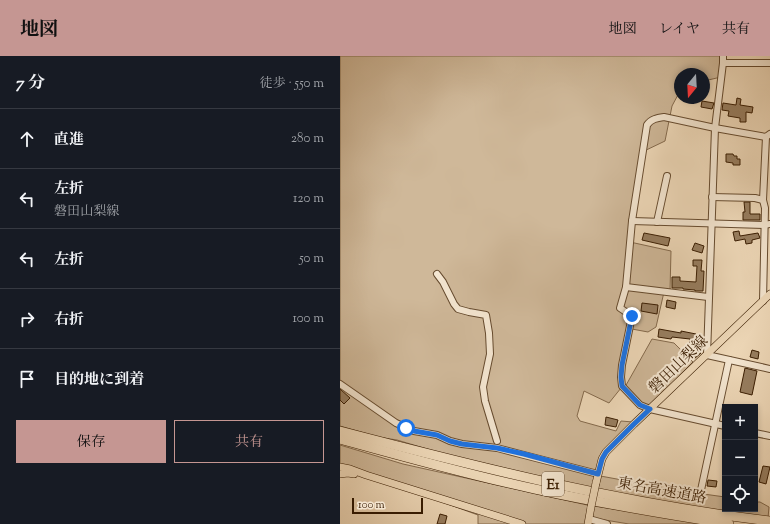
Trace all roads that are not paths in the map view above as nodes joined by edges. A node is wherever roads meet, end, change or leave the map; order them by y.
1 (723, 59) edge
2 (770, 63) edge
3 (715, 128) junction
4 (768, 135) edge
5 (667, 176) dead end
6 (712, 197) junction
7 (763, 200) junction
8 (632, 221) junction
9 (657, 222) junction
10 (711, 224) junction
11 (767, 225) edge
12 (437, 274) dead end
13 (626, 287) junction
14 (770, 294) edge
15 (708, 297) junction
16 (763, 301) junction
17 (707, 355) junction
18 (729, 360) junction
19 (770, 369) edge
20 (340, 384) edge
21 (650, 409) junction
22 (715, 424) junction
23 (722, 425) edge
24 (340, 431) edge
25 (758, 434) edge
26 (770, 436) edge
27 (340, 439) edge
28 (497, 441) dead end
29 (340, 467) edge
30 (340, 474) edge
31 (598, 474) junction
32 (366, 475) junction
33 (701, 490) dead end
34 (770, 521) edge
35 (588, 523) edge
36 (522, 524) edge
37 (607, 524) edge
38 (729, 524) edge

1 - 2 street
1 - 3 street
3 - 4 street
3 - 6 street
3 - 8 street
4 - 7 street
5 - 9 street
6 - 7 street
6 - 10 street
7 - 11 street
8 - 9 street
8 - 13 street
9 - 10 street
10 - 11 street
10 - 15 street
11 - 16 street
12 - 28 street
13 - 15 street
13 - 21 street
14 - 16 main road, 磐田山梨線
15 - 17 street
16 - 17 main road, 磐田山梨線
17 - 18 street
17 - 21 main road, 磐田山梨線
18 - 19 street
18 - 22 street
20 - 31 street
21 - 22 street
21 - 31 main road, 磐田山梨線
22 - 23 street
22 - 33 street
24 - 34 highway, 東名高速道路 / E1
25 - 26 street
27 - 38 highway, 東名高速道路 / E1
29 - 32 main road
30 - 32 main road
31 - 35 main road, 磐田山梨線, bridge
32 - 36 main road
35 - 37 street

